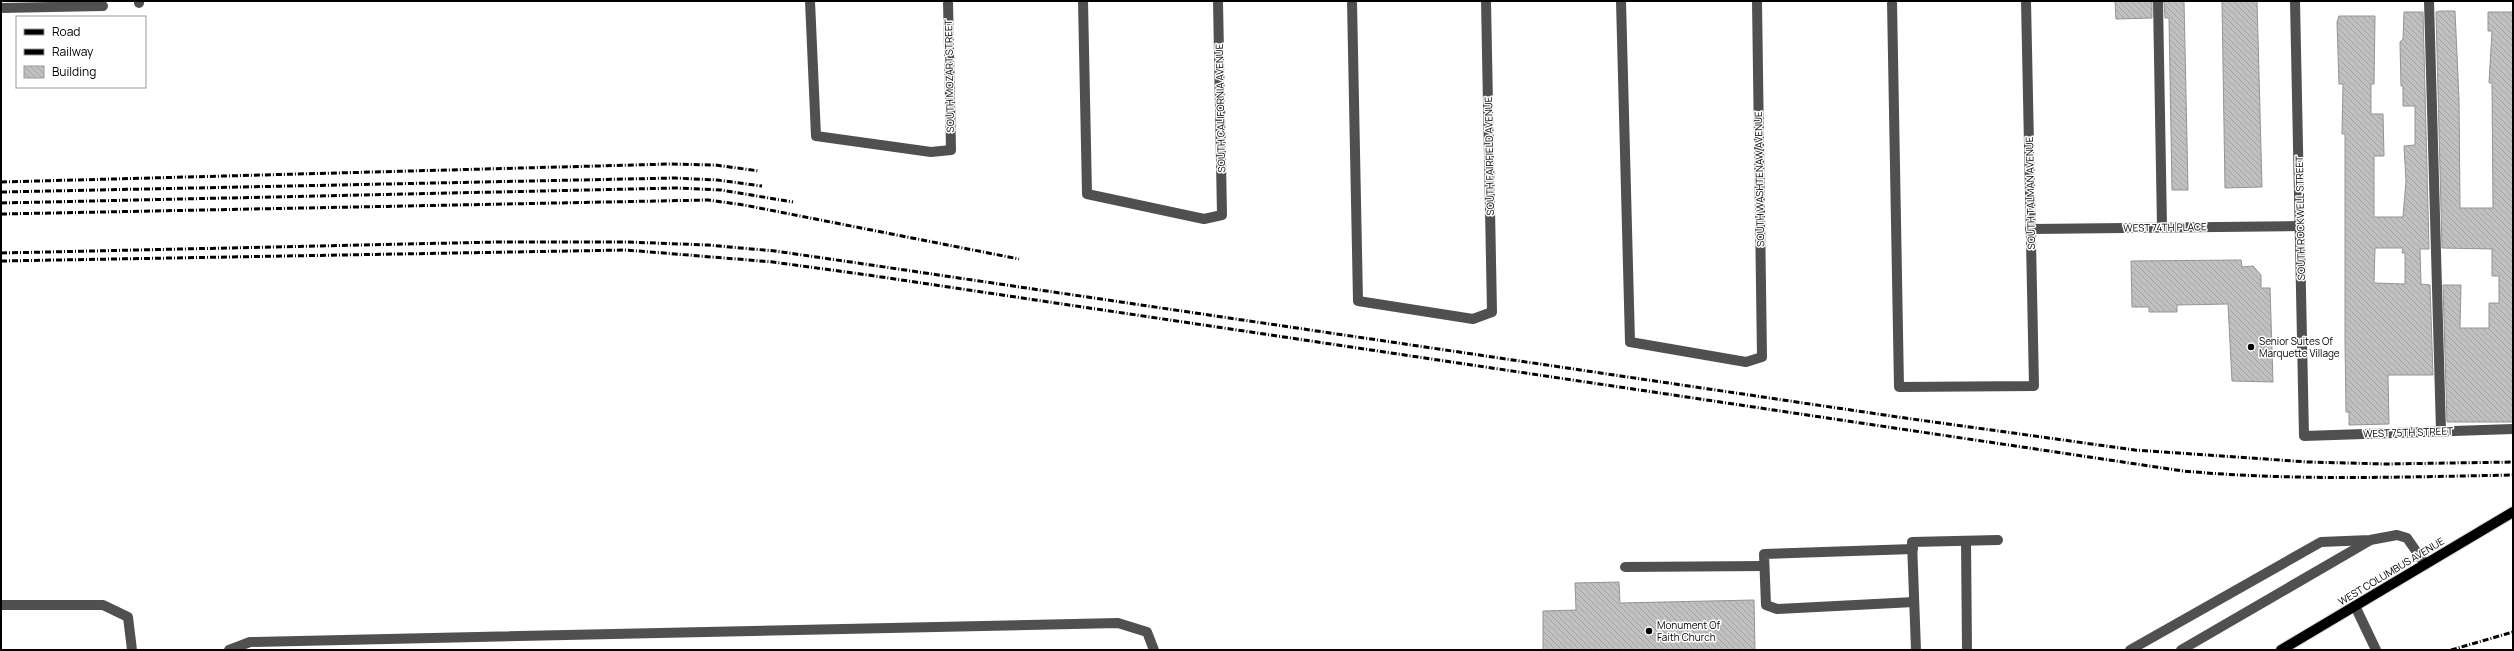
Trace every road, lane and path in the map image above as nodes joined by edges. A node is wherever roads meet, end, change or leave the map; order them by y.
1 (810, 1) edge
2 (948, 1) edge
3 (1083, 1) edge
4 (1218, 1) edge
5 (1352, 1) edge
6 (1486, 1) edge
7 (1621, 1) edge
8 (1757, 1) edge
9 (1892, 1) edge
10 (2026, 1) edge
11 (2158, 1) edge
12 (2295, 1) edge
13 (2429, 1) edge
14 (4, 6) edge
15 (103, 6) dead end
16 (2300, 226) junction
17 (2162, 227) junction
18 (2030, 229) junction
19 (2513, 429) edge
20 (2441, 431) junction
21 (2304, 436) joint
22 (2513, 512) edge
23 (1998, 540) dead end
24 (2370, 540) junction
25 (1966, 541) junction
26 (1913, 549) junction
27 (2424, 564) junction
28 (1764, 566) junction
29 (1624, 567) dead end
30 (1914, 602) junction
31 (1, 604) edge
32 (2355, 606) junction
33 (132, 650) edge
34 (229, 650) edge
35 (1154, 650) edge
36 (1916, 650) edge
37 (1967, 650) edge
38 (2130, 650) edge
39 (2181, 650) edge
40 (2281, 650) edge
41 (2376, 650) edge

1 - 2 street, SOUTH MOZART STREET
3 - 4 street, SOUTH CALIFORNIA AVENUE
5 - 6 street, SOUTH FAIRFIELD AVENUE
7 - 8 street, SOUTH WASHTENAW AVENUE
9 - 18 street, SOUTH TALMAN AVENUE
10 - 18 street, SOUTH TALMAN AVENUE
11 - 17 street
12 - 16 street, SOUTH ROCKWELL STREET
13 - 20 street
14 - 15 street
16 - 17 street, WEST 74TH PLACE
16 - 21 street, SOUTH ROCKWELL STREET
17 - 18 street, WEST 74TH PLACE
19 - 20 street, WEST 75TH STREET
20 - 21 street, WEST 75TH STREET
22 - 27 main road, WEST COLUMBUS AVENUE
23 - 25 street
24 - 27 street
24 - 38 street
24 - 39 street
25 - 26 street
25 - 37 street
26 - 28 street
26 - 30 street
27 - 32 main road, WEST COLUMBUS AVENUE
28 - 29 street
28 - 30 street
30 - 36 street
31 - 33 street
32 - 40 main road, WEST COLUMBUS AVENUE
32 - 41 street
34 - 35 street

